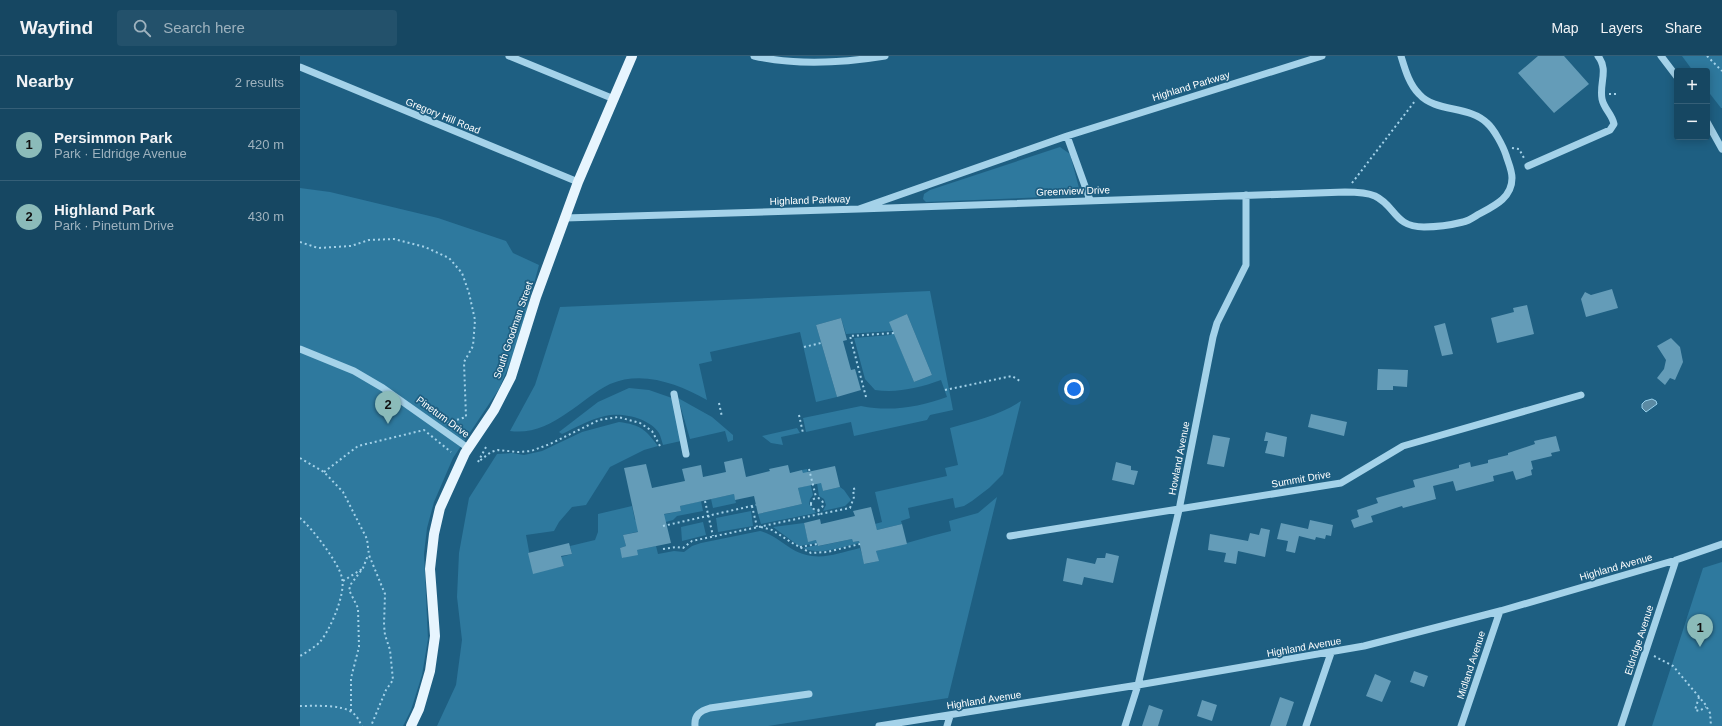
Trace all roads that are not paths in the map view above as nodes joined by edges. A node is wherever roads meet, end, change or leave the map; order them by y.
1 (509, 56) edge
2 (632, 56) edge
3 (754, 56) edge
4 (885, 56) edge
5 (1322, 56) edge
6 (1401, 56) edge
7 (1598, 56) edge
8 (1662, 56) edge
9 (300, 67) edge
10 (1674, 73) edge
11 (614, 98) junction
12 (1710, 127) edge
13 (1067, 136) junction
14 (1722, 149) edge
15 (1528, 166) road end
16 (578, 182) junction
17 (1246, 195) junction
18 (1090, 200) junction
19 (859, 209) junction
20 (565, 218) junction
21 (300, 349) edge
22 (674, 394) dead end
23 (1581, 395) dead end
24 (468, 448) junction
25 (686, 454) dead end
26 (1179, 510) junction
27 (1010, 536) dead end
28 (1722, 544) edge
29 (1676, 560) junction
30 (1500, 611) junction
31 (1331, 653) junction
32 (1138, 685) junction
33 (809, 694) dead end
34 (950, 716) junction
35 (411, 726) edge
36 (695, 726) edge
37 (879, 726) edge
38 (947, 726) edge
39 (1126, 726) edge
40 (1306, 726) edge
41 (1461, 726) edge
42 (1621, 726) edge

1 - 11 street
2 - 11 main road, South Goodman Street
3 - 4 street
5 - 13 street, Highland Parkway
6 - 17 street, Greenview Drive
7 - 15 street
8 - 10 street
9 - 16 street, Gregory Hill Road
11 - 16 main road, South Goodman Street
12 - 14 street
13 - 18 street
13 - 19 street, Highland Parkway
16 - 20 main road, South Goodman Street
17 - 18 street, Greenview Drive
17 - 26 street, Howland Avenue
18 - 19 street, Greenview Drive
19 - 20 street, Highland Parkway
20 - 24 main road, South Goodman Street
21 - 24 street, Pinetum Drive
22 - 25 street
23 - 26 street, Summit Drive
24 - 35 main road, South Goodman Street
26 - 27 street, Summit Drive
26 - 32 street, Howland Avenue
28 - 29 street, Highland Avenue
29 - 30 street, Highland Avenue
29 - 42 street, Eldridge Avenue
30 - 31 street, Highland Avenue
30 - 41 street, Midland Avenue
31 - 32 street, Highland Avenue
31 - 40 street
32 - 34 street, Highland Avenue
32 - 39 street, Howland Avenue
33 - 36 street
34 - 37 street, Highland Avenue
34 - 38 street

